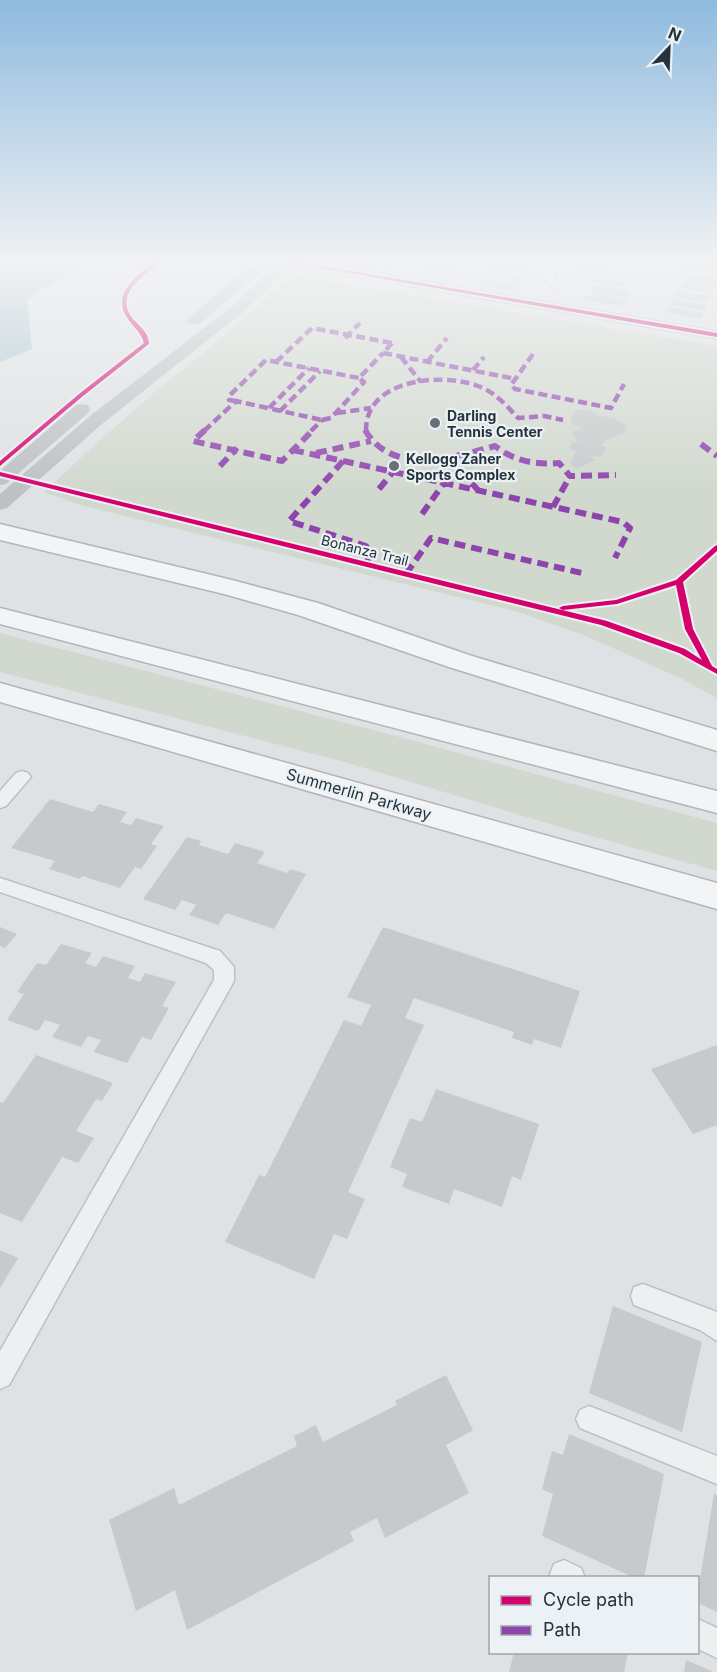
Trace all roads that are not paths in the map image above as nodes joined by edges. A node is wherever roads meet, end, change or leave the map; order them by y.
1 (202, 337) edge
2 (167, 343) dead end
3 (0, 480) edge
4 (0, 504) edge
5 (0, 532) edge
6 (0, 616) edge
7 (0, 692) edge
8 (0, 709) edge
9 (717, 741) edge
10 (267, 767) junction
11 (22, 777) dead end
12 (0, 802) edge
13 (717, 802) edge
14 (0, 885) edge
15 (717, 896) edge
16 (643, 1296) dead end
17 (717, 1328) edge
18 (0, 1376) edge
19 (589, 1419) dead end
20 (717, 1470) edge
21 (699, 1634) edge
22 (717, 1643) edge

1 - 4 main road
2 - 3 main road
5 - 9 highway
6 - 13 highway
7 - 10 highway, Summerlin Parkway
8 - 10 highway
10 - 15 highway, Summerlin Parkway
11 - 12 street
14 - 18 street
16 - 17 street
19 - 20 street
21 - 22 street

